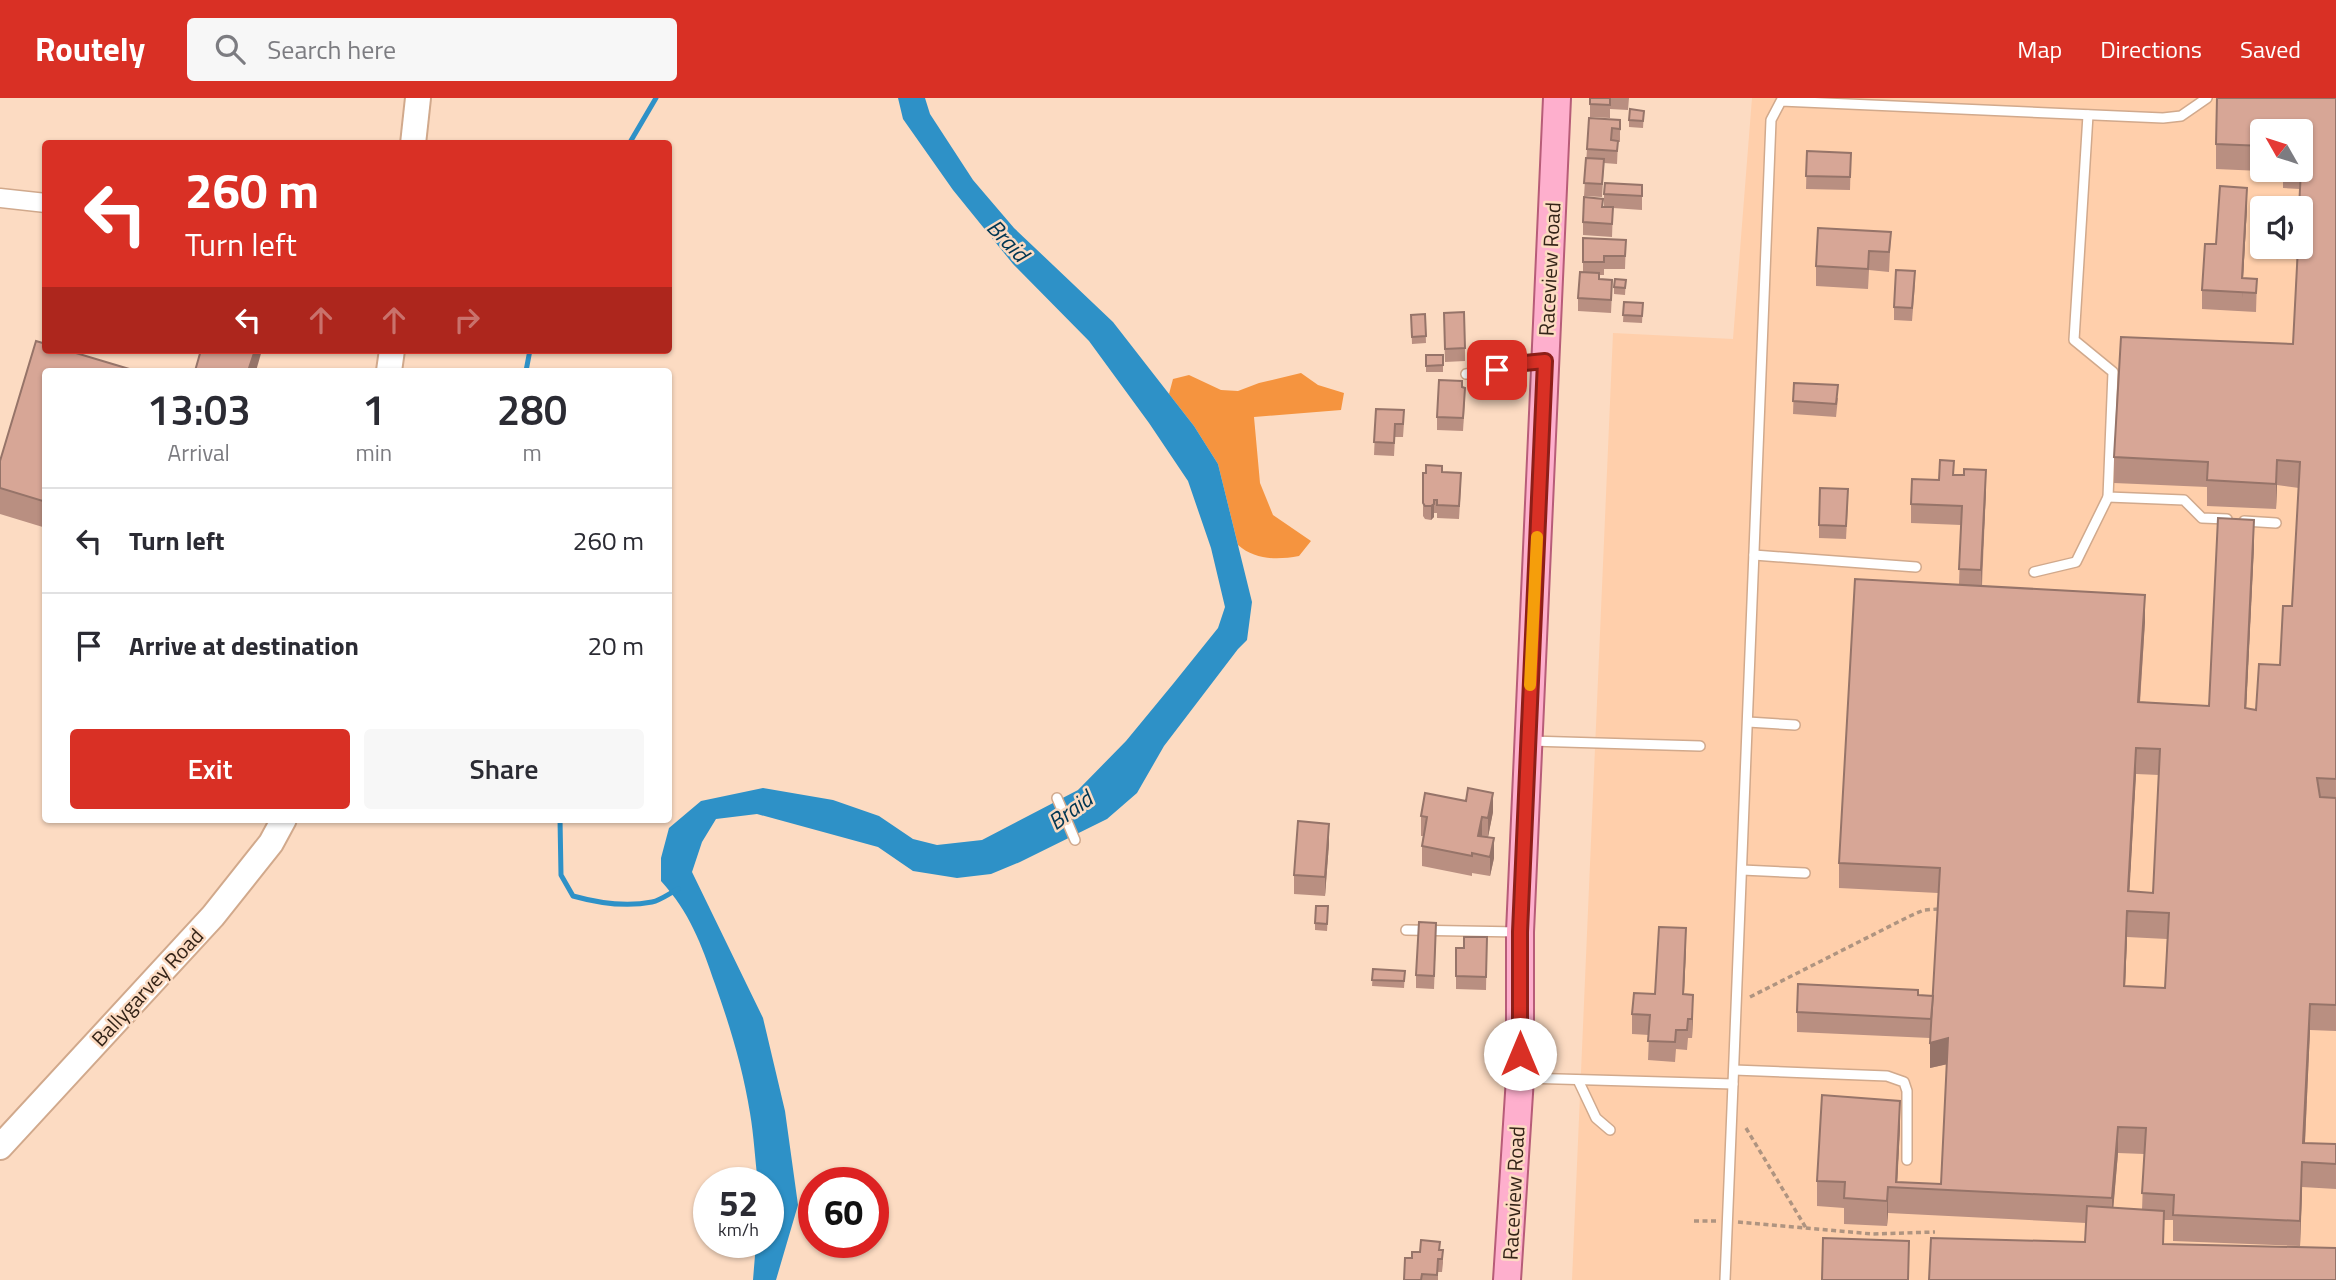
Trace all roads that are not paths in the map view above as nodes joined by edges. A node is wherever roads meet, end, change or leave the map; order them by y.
1 (418, 98) edge
2 (1557, 98) edge
3 (2207, 98) edge
4 (2088, 115) junction
5 (413, 140) edge
6 (0, 198) edge
7 (42, 203) edge
8 (1545, 361) junction
9 (1466, 374) dead end
10 (2108, 497) junction
11 (2276, 523) dead end
12 (1754, 555) junction
13 (1916, 567) dead end
14 (2034, 572) dead end
15 (1748, 722) junction
16 (1795, 725) dead end
17 (1528, 741) junction
18 (1700, 746) dead end
19 (1057, 798) dead end
20 (282, 823) edge
21 (1075, 840) dead end
22 (1742, 870) junction
23 (1805, 873) dead end
24 (1406, 930) dead end
25 (1520, 932) junction
26 (1734, 1070) junction
27 (1520, 1078) junction
28 (1578, 1080) junction
29 (1733, 1084) junction
30 (1610, 1130) dead end
31 (2, 1142) edge
32 (1907, 1160) dead end
33 (1507, 1280) edge
34 (1725, 1280) edge

1 - 5 street
2 - 8 main road, Raceview Road
3 - 4 lane
4 - 10 lane
4 - 12 lane
6 - 7 street
8 - 9 lane
8 - 17 main road, Raceview Road
10 - 11 lane
10 - 14 lane
12 - 13 lane
12 - 15 lane
15 - 16 lane
15 - 22 lane
17 - 18 lane
17 - 25 main road, Raceview Road
19 - 21 lane
20 - 31 street, Ballygarvey Road
22 - 23 lane
22 - 26 lane
24 - 25 lane
25 - 27 main road, Raceview Road
26 - 29 lane
26 - 32 lane
27 - 28 lane
27 - 33 main road, Raceview Road
28 - 29 lane
28 - 30 lane
29 - 34 lane

